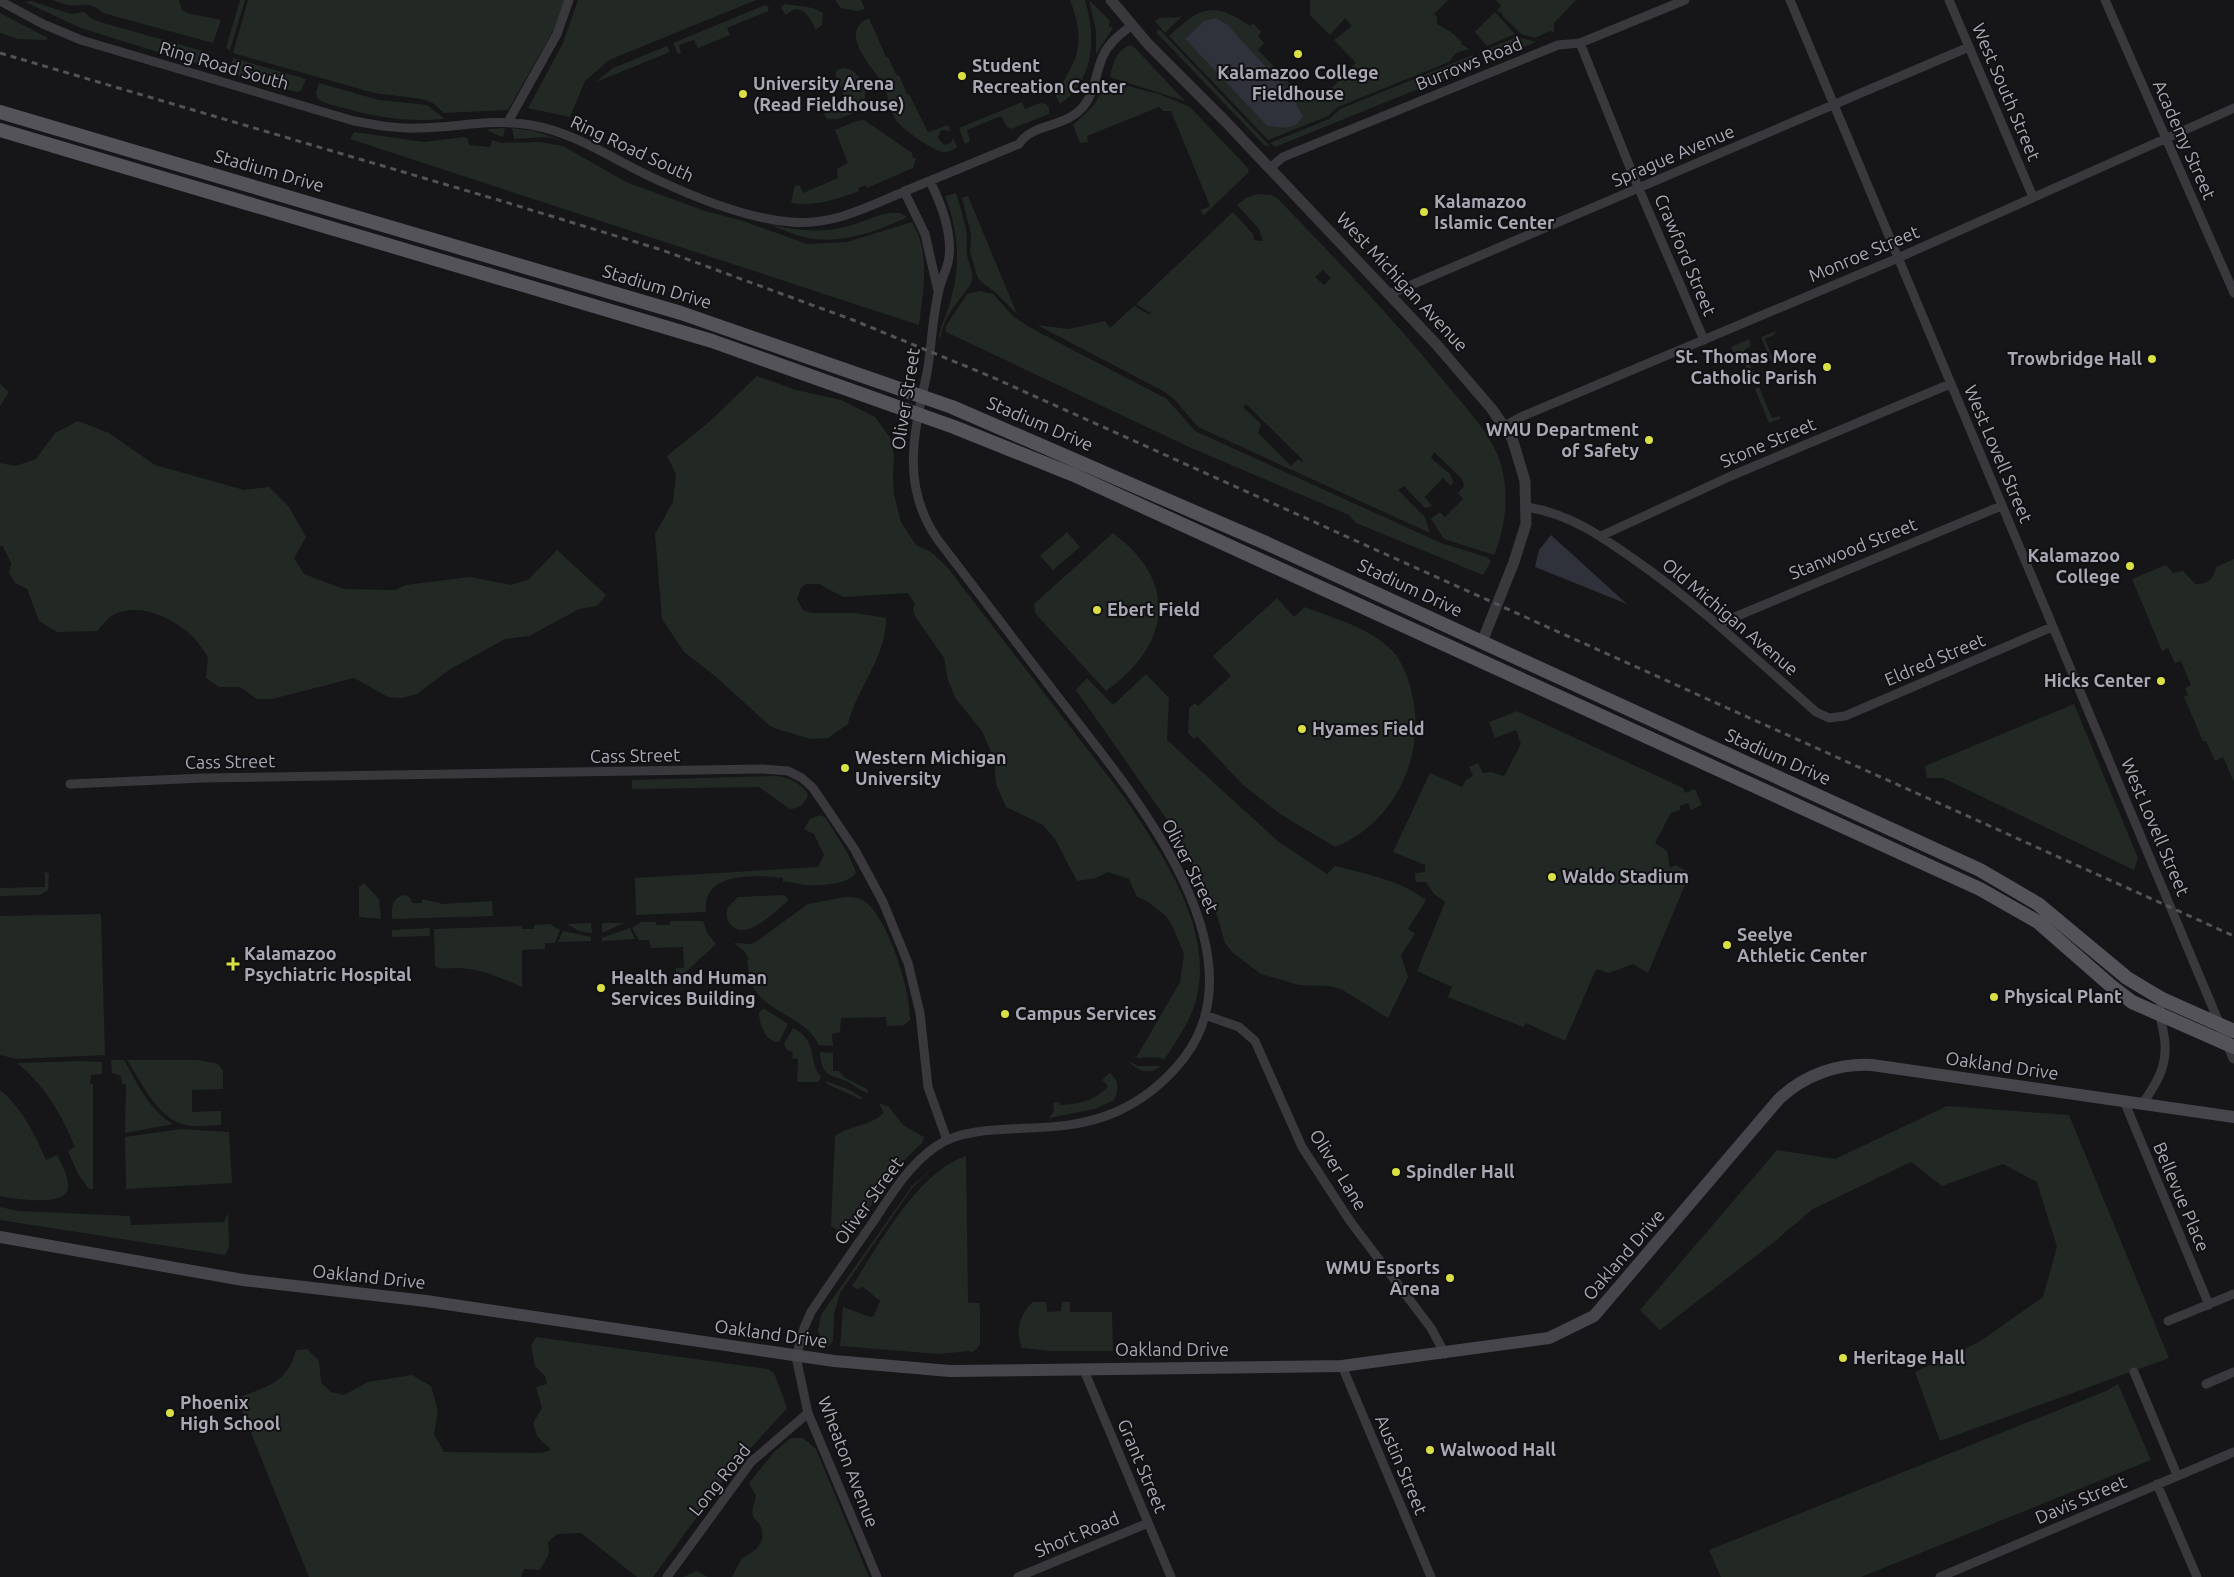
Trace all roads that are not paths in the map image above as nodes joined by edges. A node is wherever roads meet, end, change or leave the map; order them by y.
1 (569, 0) edge
2 (1111, 0) edge
3 (1685, 0) edge
4 (1790, 0) edge
5 (1949, 0) edge
6 (2105, 0) edge
7 (0, 1) edge
8 (1132, 25) junction
9 (1580, 43) junction
10 (1969, 47) junction
11 (1834, 105) junction
12 (2234, 108) edge
13 (0, 112) edge
14 (508, 122) junction
15 (0, 130) edge
16 (2166, 138) junction
17 (1270, 168) junction
18 (930, 181) junction
19 (1639, 188) junction
20 (904, 191) junction
21 (2033, 197) junction
22 (1898, 258) junction
23 (938, 291) junction
24 (2234, 293) edge
25 (1390, 294) junction
26 (1704, 340) junction
27 (1950, 384) junction
28 (920, 395) junction
29 (918, 413) junction
30 (1504, 426) junction
31 (2001, 506) junction
32 (1527, 507) junction
33 (1601, 536) junction
34 (1718, 624) junction
35 (2052, 627) junction
36 (1482, 642) junction
37 (1829, 718) joint
38 (70, 784) dead end
39 (2162, 999) junction
40 (1205, 1015) junction
41 (2158, 1015) junction
42 (2220, 1024) junction
43 (2234, 1031) edge
44 (2231, 1046) edge
45 (2234, 1058) edge
46 (2124, 1101) junction
47 (2143, 1104) junction
48 (2234, 1117) edge
49 (947, 1140) junction
50 (0, 1237) edge
51 (2234, 1294) edge
52 (2209, 1304) junction
53 (2168, 1322) dead end
54 (1445, 1354) junction
55 (796, 1357) junction
56 (1342, 1366) junction
57 (1083, 1368) junction
58 (2134, 1372) dead end
59 (2234, 1372) edge
60 (2206, 1384) dead end
61 (808, 1413) junction
62 (2234, 1452) edge
63 (2177, 1475) junction
64 (2157, 1484) junction
65 (1148, 1523) junction
66 (666, 1577) edge
67 (877, 1577) edge
68 (1018, 1577) edge
69 (1171, 1577) edge
70 (1431, 1577) edge
71 (1941, 1577) edge
72 (2197, 1577) edge

1 - 14 street
2 - 8 street, West Michigan Avenue
3 - 9 street, Burrows Road
4 - 11 street, West Lovell Street
5 - 10 street, West South Street
6 - 16 street, Academy Street
7 - 14 street, Ring Road South
8 - 17 street, West Michigan Avenue
8 - 18 street, Ring Road South
9 - 17 street, Burrows Road
9 - 19 street, Crawford Street
10 - 11 street, Sprague Avenue
10 - 21 street, West South Street
11 - 19 street, Sprague Avenue
11 - 22 street, West Lovell Street
12 - 16 street, Monroe Street
13 - 28 main road, Stadium Drive
14 - 20 street, Ring Road South
15 - 29 main road, Stadium Drive
16 - 21 street, Monroe Street
16 - 24 street, Academy Street
17 - 25 street, West Michigan Avenue
18 - 20 street, Ring Road South
18 - 23 street, Oliver Street
19 - 25 street, Sprague Avenue
19 - 26 street, Crawford Street
20 - 23 street, Oliver Street
21 - 22 street, Monroe Street
22 - 26 street, Monroe Street
22 - 27 street, West Lovell Street
23 - 28 street, Oliver Street
25 - 30 street, West Michigan Avenue
26 - 30 street, Monroe Street
27 - 31 street, West Lovell Street
27 - 33 street, Stone Street
28 - 29 street, Oliver Street
28 - 36 main road, Stadium Drive
29 - 40 street, Oliver Street
29 - 41 main road, Stadium Drive
30 - 32 street, West Michigan Avenue
31 - 34 street, Stanwood Street
31 - 35 street, West Lovell Street
32 - 33 street, Old Michigan Avenue
32 - 36 street, West Michigan Avenue
33 - 34 street, Old Michigan Avenue
34 - 37 street, Old Michigan Avenue
35 - 37 street, Eldred Street
35 - 42 street, West Lovell Street
36 - 39 main road, Stadium Drive
38 - 49 street, Cass Street
39 - 41 street
39 - 42 main road
40 - 49 street, Oliver Street
40 - 54 street, Oliver Lane
41 - 44 main road
41 - 47 street
42 - 43 main road
42 - 44 street, West Lovell Street
44 - 45 street, West Lovell Street
46 - 47 main road, Oakland Drive
46 - 52 street, Bellevue Place
46 - 54 main road, Oakland Drive
47 - 48 main road, Oakland Drive
49 - 55 street, Oliver Street
50 - 55 main road, Oakland Drive
51 - 52 street
52 - 53 street
54 - 56 main road, Oakland Drive
55 - 57 main road, Oakland Drive
55 - 61 street, Wheaton Avenue
56 - 57 main road, Oakland Drive
56 - 70 street, Austin Street
57 - 65 street, Grant Street
58 - 63 street
59 - 60 street
61 - 66 street, Long Road
61 - 67 street, Wheaton Avenue
62 - 63 street, Davis Street
63 - 64 street, Davis Street
64 - 71 street, Davis Street
64 - 72 street
65 - 68 street, Short Road
65 - 69 street, Grant Street

